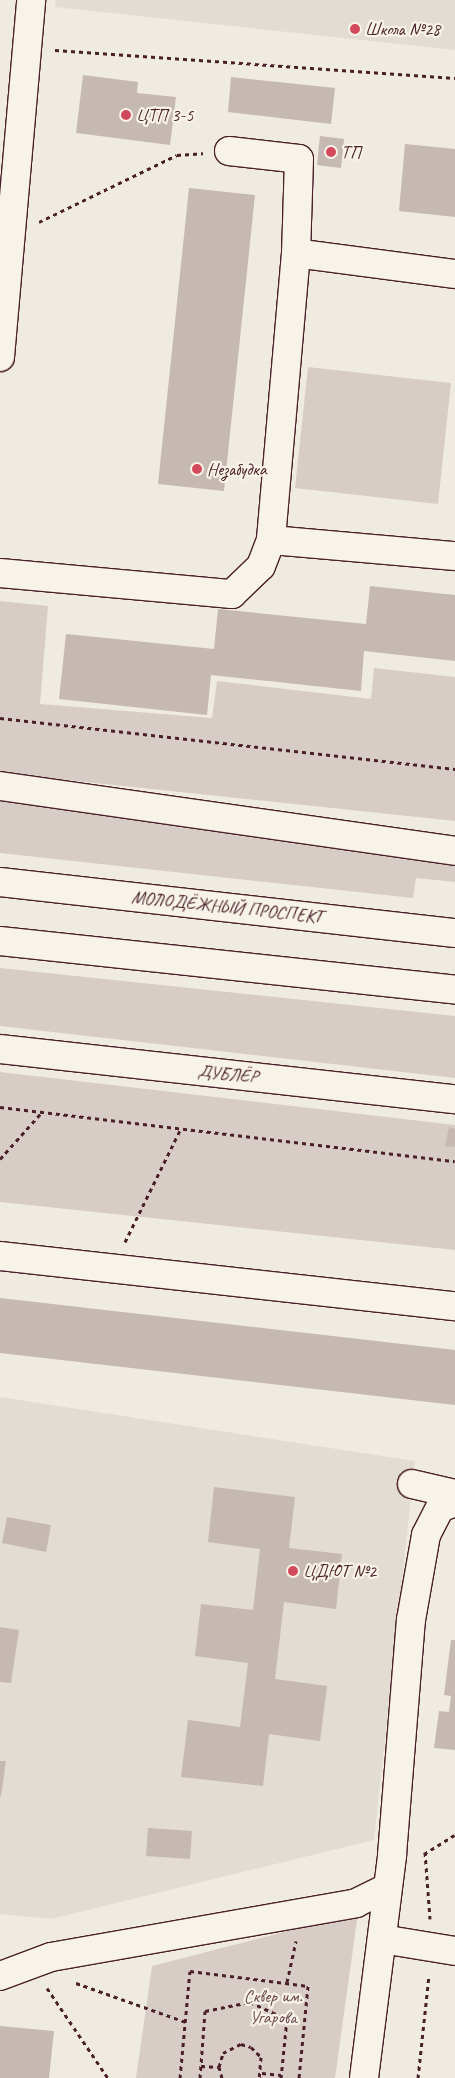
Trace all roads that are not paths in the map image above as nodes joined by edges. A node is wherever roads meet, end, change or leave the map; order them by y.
1 (31, 0) edge
2 (229, 151) road end
3 (296, 253) junction
4 (455, 274) edge
5 (1, 342) edge
6 (271, 540) junction
7 (455, 556) edge
8 (0, 573) edge
9 (0, 786) edge
10 (455, 851) edge
11 (0, 882) edge
12 (455, 933) edge
13 (0, 940) edge
14 (455, 990) edge
15 (0, 1049) edge
16 (455, 1098) edge
17 (0, 1256) edge
18 (455, 1306) edge
19 (412, 1484) dead end
20 (455, 1494) edge
21 (455, 1502) edge
22 (387, 1888) junction
23 (382, 1939) junction
24 (455, 1951) edge
25 (0, 1976) edge
26 (364, 2078) edge

1 - 5 street
2 - 3 street
3 - 4 street
3 - 6 street
6 - 7 street
6 - 8 street
9 - 10 street
11 - 12 street, МОЛОДЁЖНЫЙ ПРОСПЕКТ
13 - 14 street
15 - 16 street, ДУБЛЁР
17 - 18 street
19 - 20 street
21 - 22 street
22 - 23 street
22 - 25 street
23 - 24 street
23 - 26 street

